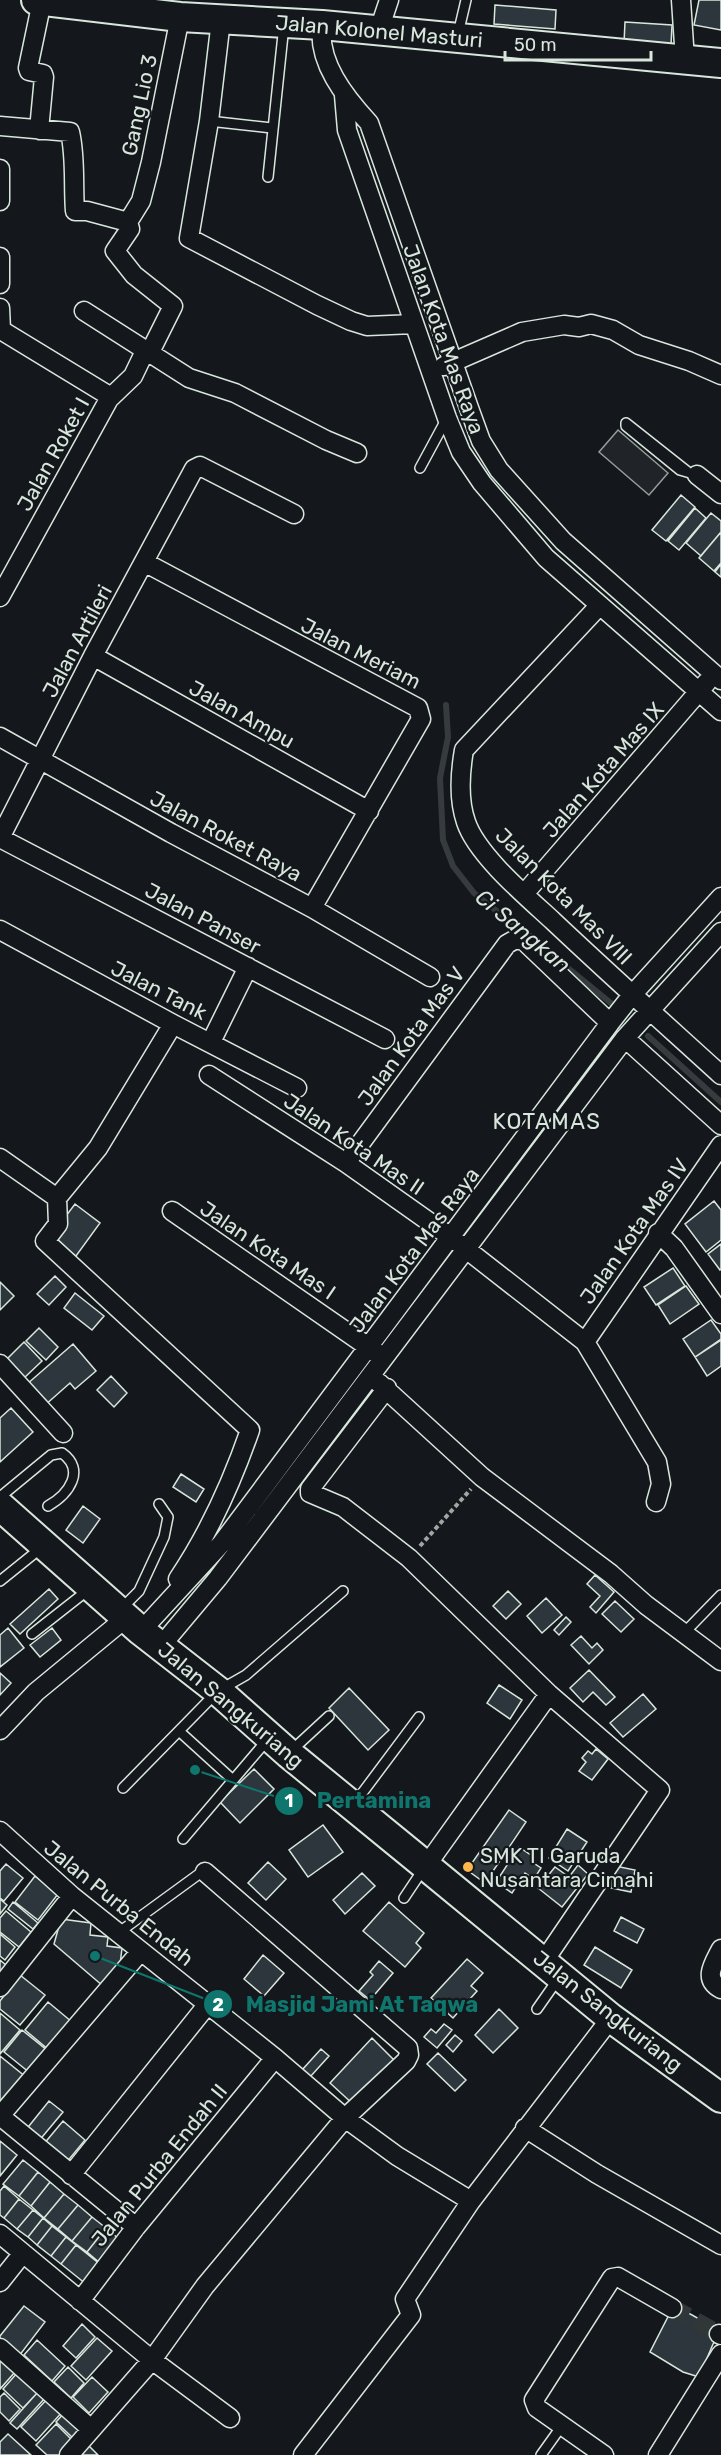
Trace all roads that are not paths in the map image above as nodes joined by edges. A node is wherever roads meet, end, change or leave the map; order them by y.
1 (36, 0) edge
2 (389, 0) edge
3 (466, 0) edge
4 (681, 0) edge
5 (42, 1) edge
6 (204, 14) edge
7 (284, 23) junction
8 (322, 25) junction
9 (378, 30) junction
10 (457, 37) junction
11 (685, 60) junction
12 (721, 63) edge
13 (344, 95) junction
14 (209, 121) junction
15 (0, 126) edge
16 (272, 128) junction
17 (39, 130) junction
18 (0, 169) edge
19 (268, 177) dead end
20 (0, 201) edge
21 (128, 222) junction
22 (0, 257) edge
23 (0, 284) edge
24 (0, 308) edge
25 (84, 311) dead end
26 (414, 324) junction
27 (148, 350) junction
28 (453, 363) junction
29 (431, 371) junction
30 (721, 375) edge
31 (111, 397) junction
32 (447, 418) junction
33 (357, 453) dead end
34 (420, 468) dead end
35 (692, 474) junction
36 (721, 494) edge
37 (294, 514) dead end
38 (144, 562) junction
39 (0, 597) edge
40 (600, 605) junction
41 (93, 656) junction
42 (717, 677) edge
43 (700, 692) junction
44 (721, 711) edge
45 (0, 737) edge
46 (41, 759) junction
47 (369, 811) junction
48 (0, 838) edge
49 (524, 894) junction
50 (721, 897) edge
51 (312, 908) junction
52 (0, 930) edge
53 (721, 932) edge
54 (248, 967) junction
55 (430, 977) dead end
56 (632, 995) junction
57 (648, 1011) junction
58 (610, 1023) junction
59 (173, 1024) junction
60 (625, 1038) junction
61 (385, 1039) dead end
62 (211, 1042) junction
63 (209, 1075) dead end
64 (721, 1075) edge
65 (297, 1088) dead end
66 (721, 1125) edge
67 (721, 1145) edge
68 (0, 1158) edge
69 (346, 1163) junction
70 (57, 1198) junction
71 (172, 1211) dead end
72 (658, 1233) junction
73 (452, 1238) junction
74 (467, 1250) junction
75 (721, 1314) edge
76 (585, 1342) junction
77 (376, 1352) junction
78 (0, 1364) edge
79 (370, 1376) junction
80 (387, 1388) junction
81 (63, 1433) dead end
82 (0, 1497) edge
83 (656, 1502) dead end
84 (159, 1504) dead end
85 (0, 1506) edge
86 (48, 1506) dead end
87 (45, 1545) junction
88 (229, 1549) junction
89 (0, 1581) edge
90 (93, 1586) junction
91 (343, 1591) dead end
92 (721, 1595) edge
93 (136, 1625) junction
94 (32, 1634) dead end
95 (683, 1634) junction
96 (721, 1661) edge
97 (218, 1691) junction
98 (549, 1694) junction
99 (329, 1716) dead end
100 (419, 1717) dead end
101 (0, 1730) edge
102 (179, 1731) junction
103 (279, 1745) junction
104 (233, 1780) junction
105 (123, 1788) dead end
106 (352, 1805) junction
107 (2, 1839) edge
108 (183, 1839) dead end
109 (426, 1866) junction
110 (205, 1872) joint
111 (72, 1896) junction
112 (404, 1898) dead end
113 (118, 1933) junction
114 (721, 1948) edge
115 (141, 1951) junction
116 (552, 1968) junction
117 (0, 1987) edge
118 (721, 1989) edge
119 (208, 2004) junction
120 (537, 2009) dead end
121 (611, 2018) junction
122 (275, 2058) junction
123 (721, 2098) edge
124 (0, 2116) edge
125 (345, 2118) junction
126 (525, 2128) junction
127 (71, 2175) junction
128 (471, 2201) junction
129 (136, 2227) junction
130 (0, 2234) edge
131 (721, 2245) edge
132 (23, 2253) junction
133 (0, 2282) edge
134 (80, 2301) junction
135 (672, 2308) tunnel mouth
136 (0, 2348) edge
137 (721, 2354) edge
138 (152, 2360) junction
139 (230, 2418) dead end
140 (561, 2427) junction
141 (92, 2428) junction
142 (69, 2455) edge
143 (303, 2455) edge
144 (541, 2455) edge
145 (604, 2455) edge
146 (658, 2455) edge

1 - 5 main road, Jalan Kolonel Masturi
2 - 9 street
3 - 10 lane
4 - 11 street
5 - 6 main road, Jalan Kolonel Masturi
5 - 17 street
6 - 7 main road, Jalan Kolonel Masturi
6 - 14 street
6 - 21 street, Gang Lio 3
7 - 8 main road, Jalan Kolonel Masturi
7 - 16 lane
8 - 9 main road, Jalan Kolonel Masturi
8 - 13 street, Jalan Kota Mas Raya
9 - 10 main road, Jalan Kolonel Masturi
10 - 11 main road, Jalan Kolonel Masturi
11 - 12 main road, Jalan Kolonel Masturi
13 - 26 street, Jalan Kota Mas Raya
13 - 28 street, Jalan Kota Mas Raya
14 - 16 lane
14 - 26 street
15 - 17 street
16 - 19 lane
17 - 21 street
18 - 20 street
21 - 27 street, Gang Lio 3
22 - 23 street
24 - 31 street
25 - 27 street
26 - 29 street, Jalan Kota Mas Raya
27 - 31 street, Jalan Roket I
27 - 33 street
28 - 29 street
28 - 30 street
28 - 42 street, Jalan Kota Mas Raya
29 - 32 street, Jalan Kota Mas Raya
31 - 39 street, Jalan Roket I
32 - 34 lane
32 - 40 street, Jalan Kota Mas Raya
35 - 35 lane
35 - 36 street
37 - 38 street, Jalan Artileri
38 - 41 street, Jalan Artileri
38 - 47 street, Jalan Meriam
40 - 43 street, Jalan Kota Mas Raya
40 - 49 street, Jalan Kota Mas VIII
41 - 46 street, Jalan Artileri
41 - 47 street, Jalan Ampu
42 - 43 street, Jalan Kota Mas IX
43 - 44 street, Jalan Kota Mas Raya
43 - 49 street, Jalan Kota Mas IX
45 - 46 street, Jalan Roket Raya
46 - 48 street, Jalan Artileri
46 - 51 street, Jalan Roket Raya
47 - 51 street, Jalan Meriam
48 - 54 street, Jalan Panser
49 - 56 street, Jalan Kota Mas VIII
50 - 56 street, Jalan Kota Mas Raya
51 - 55 street, Jalan Roket Raya
52 - 59 street, Jalan Tank
53 - 57 street, Jalan Kota Mas Raya
54 - 61 street, Jalan Panser
54 - 62 street
56 - 57 street, Jalan Kota Mas VIII
56 - 58 street, Jalan Kota Mas Raya
57 - 60 street, Jalan Kota Mas Raya
57 - 64 street, Jalan Kota Mas VIII
58 - 69 street, Jalan Kota Mas V
58 - 73 street, Jalan Kota Mas Raya
59 - 62 street, Jalan Tank
59 - 70 street
60 - 66 street
60 - 74 street, Jalan Kota Mas Raya
62 - 65 street, Jalan Tank
63 - 69 street, Jalan Kota Mas II
67 - 72 street, Jalan Kota Mas IV
68 - 70 street
69 - 73 street, Jalan Kota Mas II
70 - 93 street
71 - 77 street, Jalan Kota Mas I
72 - 75 street
72 - 76 street, Jalan Kota Mas IV
73 - 74 street, Jalan Kota Mas II
73 - 77 street, Jalan Kota Mas Raya
74 - 76 street, Jalan Kota Mas II
74 - 77 street, Jalan Kota Mas Raya
76 - 83 street
77 - 79 street, Jalan Kota Mas Raya
77 - 88 street, Jalan Kota Mas Raya
78 - 81 street
79 - 80 street
79 - 88 street, Jalan Kota Mas Raya
80 - 95 street
80 - 98 street
82 - 86 lane
84 - 93 lane
85 - 87 main road, Jalan Sangkuriang
87 - 89 lane
87 - 90 main road, Jalan Sangkuriang
88 - 93 street, Jalan Kota Mas Raya
88 - 93 street, Jalan Kota Mas Raya
90 - 93 main road, Jalan Sangkuriang
90 - 94 lane
91 - 97 lane
92 - 95 lane
93 - 97 main road, Jalan Sangkuriang
93 - 101 street
95 - 96 street
97 - 102 lane
97 - 103 main road, Jalan Sangkuriang
98 - 109 street
98 - 116 street
99 - 103 lane
100 - 106 lane
102 - 104 lane
102 - 105 lane
103 - 104 lane
103 - 106 main road, Jalan Sangkuriang
104 - 108 lane
106 - 109 main road, Jalan Sangkuriang
107 - 111 street, Jalan Purba Endah
109 - 112 lane
109 - 116 main road, Jalan Sangkuriang
110 - 113 lane
110 - 125 street
111 - 113 street, Jalan Purba Endah
111 - 117 street
113 - 115 street, Jalan Purba Endah
114 - 118 street
115 - 119 street, Jalan Purba Endah
115 - 124 street
116 - 120 lane
116 - 121 main road, Jalan Sangkuriang
119 - 122 street, Jalan Purba Endah
119 - 127 street
121 - 123 main road, Jalan Sangkuriang
121 - 126 street
122 - 125 street, Jalan Purba Endah
122 - 129 street, Jalan Purba Endah II
124 - 127 street
125 - 128 street, Jalan Purba Endah
125 - 138 street
126 - 128 street
126 - 131 street
127 - 129 street
128 - 143 street
129 - 134 street, Jalan Purba Endah II
130 - 132 street
132 - 133 street
132 - 134 street
134 - 138 street
135 - 140 street
136 - 141 street
137 - 146 street
138 - 139 street
138 - 141 street
140 - 144 lane
140 - 145 street
141 - 142 street

